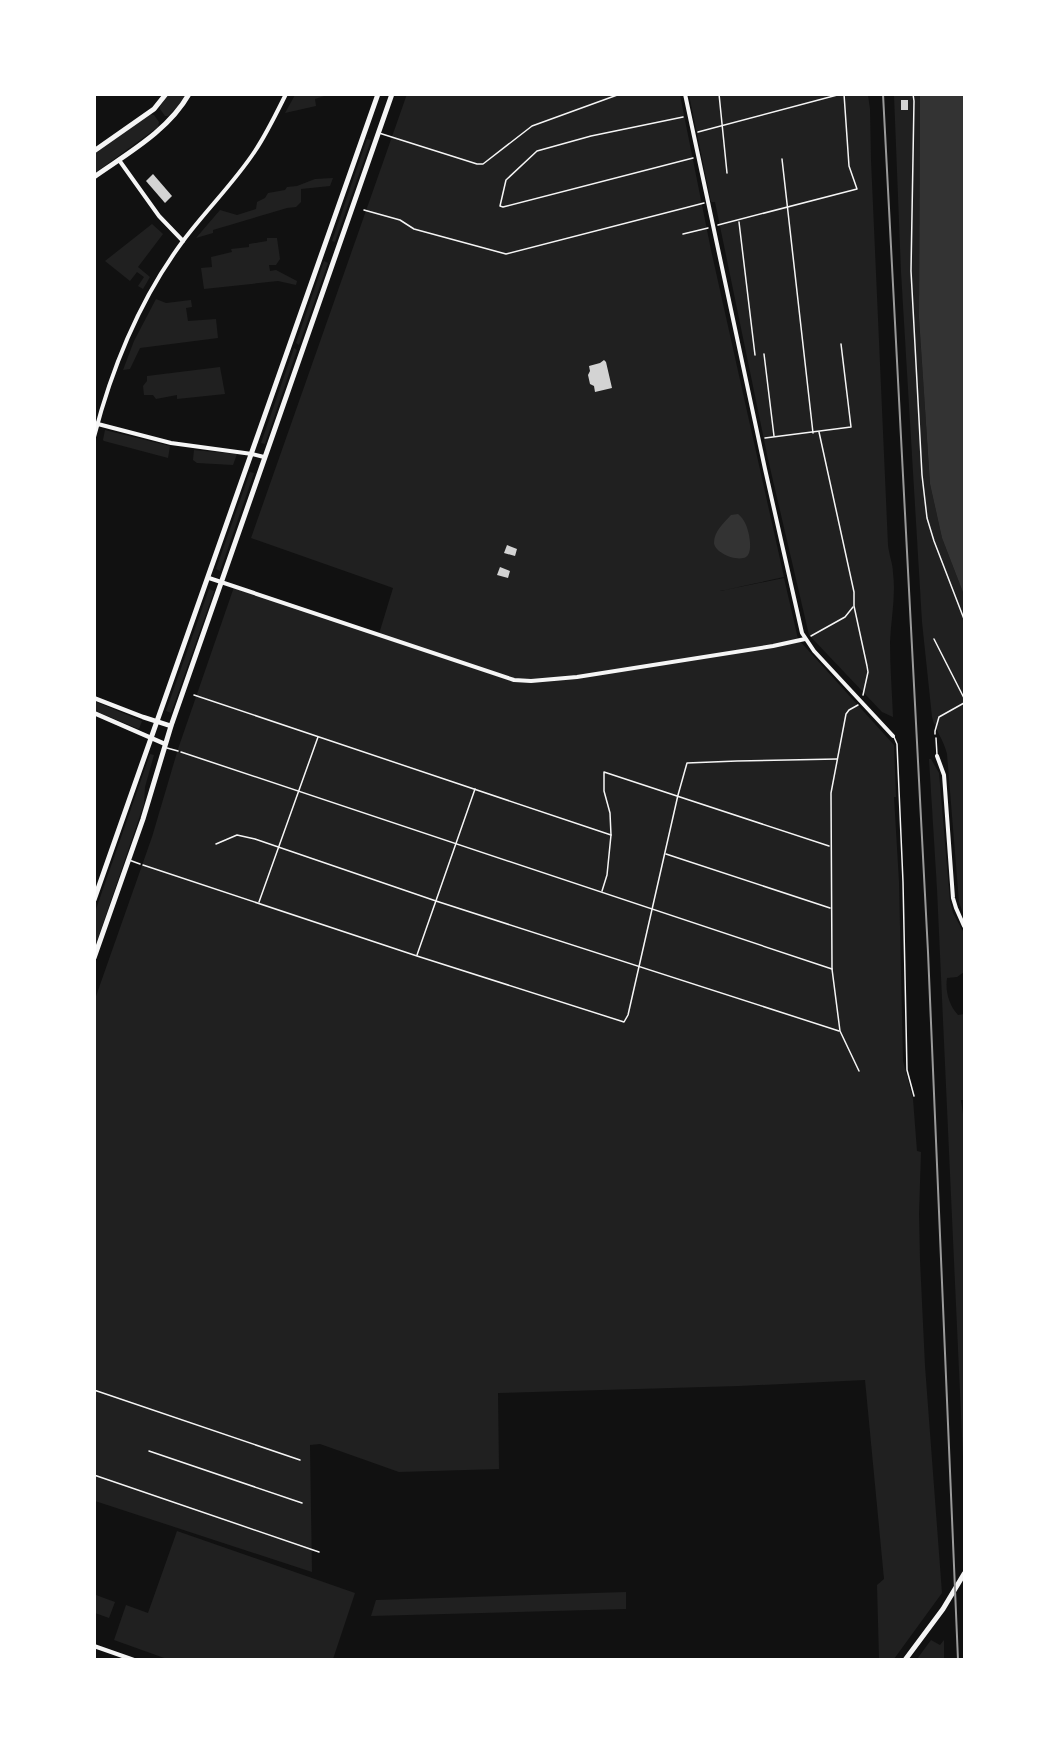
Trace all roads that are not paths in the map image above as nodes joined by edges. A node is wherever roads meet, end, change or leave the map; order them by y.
1 (166, 94) edge
2 (189, 94) edge
3 (286, 94) edge
4 (378, 94) edge
5 (392, 94) edge
6 (620, 94) edge
7 (685, 94) edge
8 (378, 133) junction
9 (94, 151) edge
10 (118, 160) junction
11 (94, 177) edge
12 (183, 241) junction
13 (96, 424) edge
14 (94, 436) edge
15 (252, 454) junction
16 (264, 457) junction
17 (209, 578) junction
18 (221, 583) junction
19 (805, 639) junction
20 (94, 698) edge
21 (94, 713) edge
22 (158, 722) junction
23 (171, 726) junction
24 (893, 736) joint
25 (936, 738) road end
26 (152, 740) junction
27 (165, 746) junction
28 (178, 751) road end
29 (937, 756) joint
30 (129, 860) junction
31 (140, 864) road end
32 (94, 900) edge
33 (964, 926) edge
34 (94, 958) edge
35 (914, 1096) dead end
36 (964, 1574) edge
37 (94, 1646) edge
38 (134, 1659) edge
39 (905, 1659) edge

1 - 9 main road
2 - 10 main road
3 - 12 street
4 - 15 main road
5 - 8 main road
6 - 8 lane
7 - 19 street
8 - 16 main road
10 - 11 main road
10 - 12 street
12 - 13 street
13 - 14 street
13 - 15 street
15 - 16 street
15 - 17 main road
16 - 18 main road
17 - 18 street
17 - 22 main road
18 - 19 street
18 - 23 main road
19 - 24 street
20 - 22 street
21 - 26 street
22 - 23 street
22 - 26 main road
23 - 27 main road
24 - 35 lane
25 - 29 lane
26 - 27 street
26 - 32 main road
27 - 28 lane
27 - 30 main road
29 - 33 street
30 - 31 lane
30 - 34 main road
36 - 39 main road
37 - 38 street

